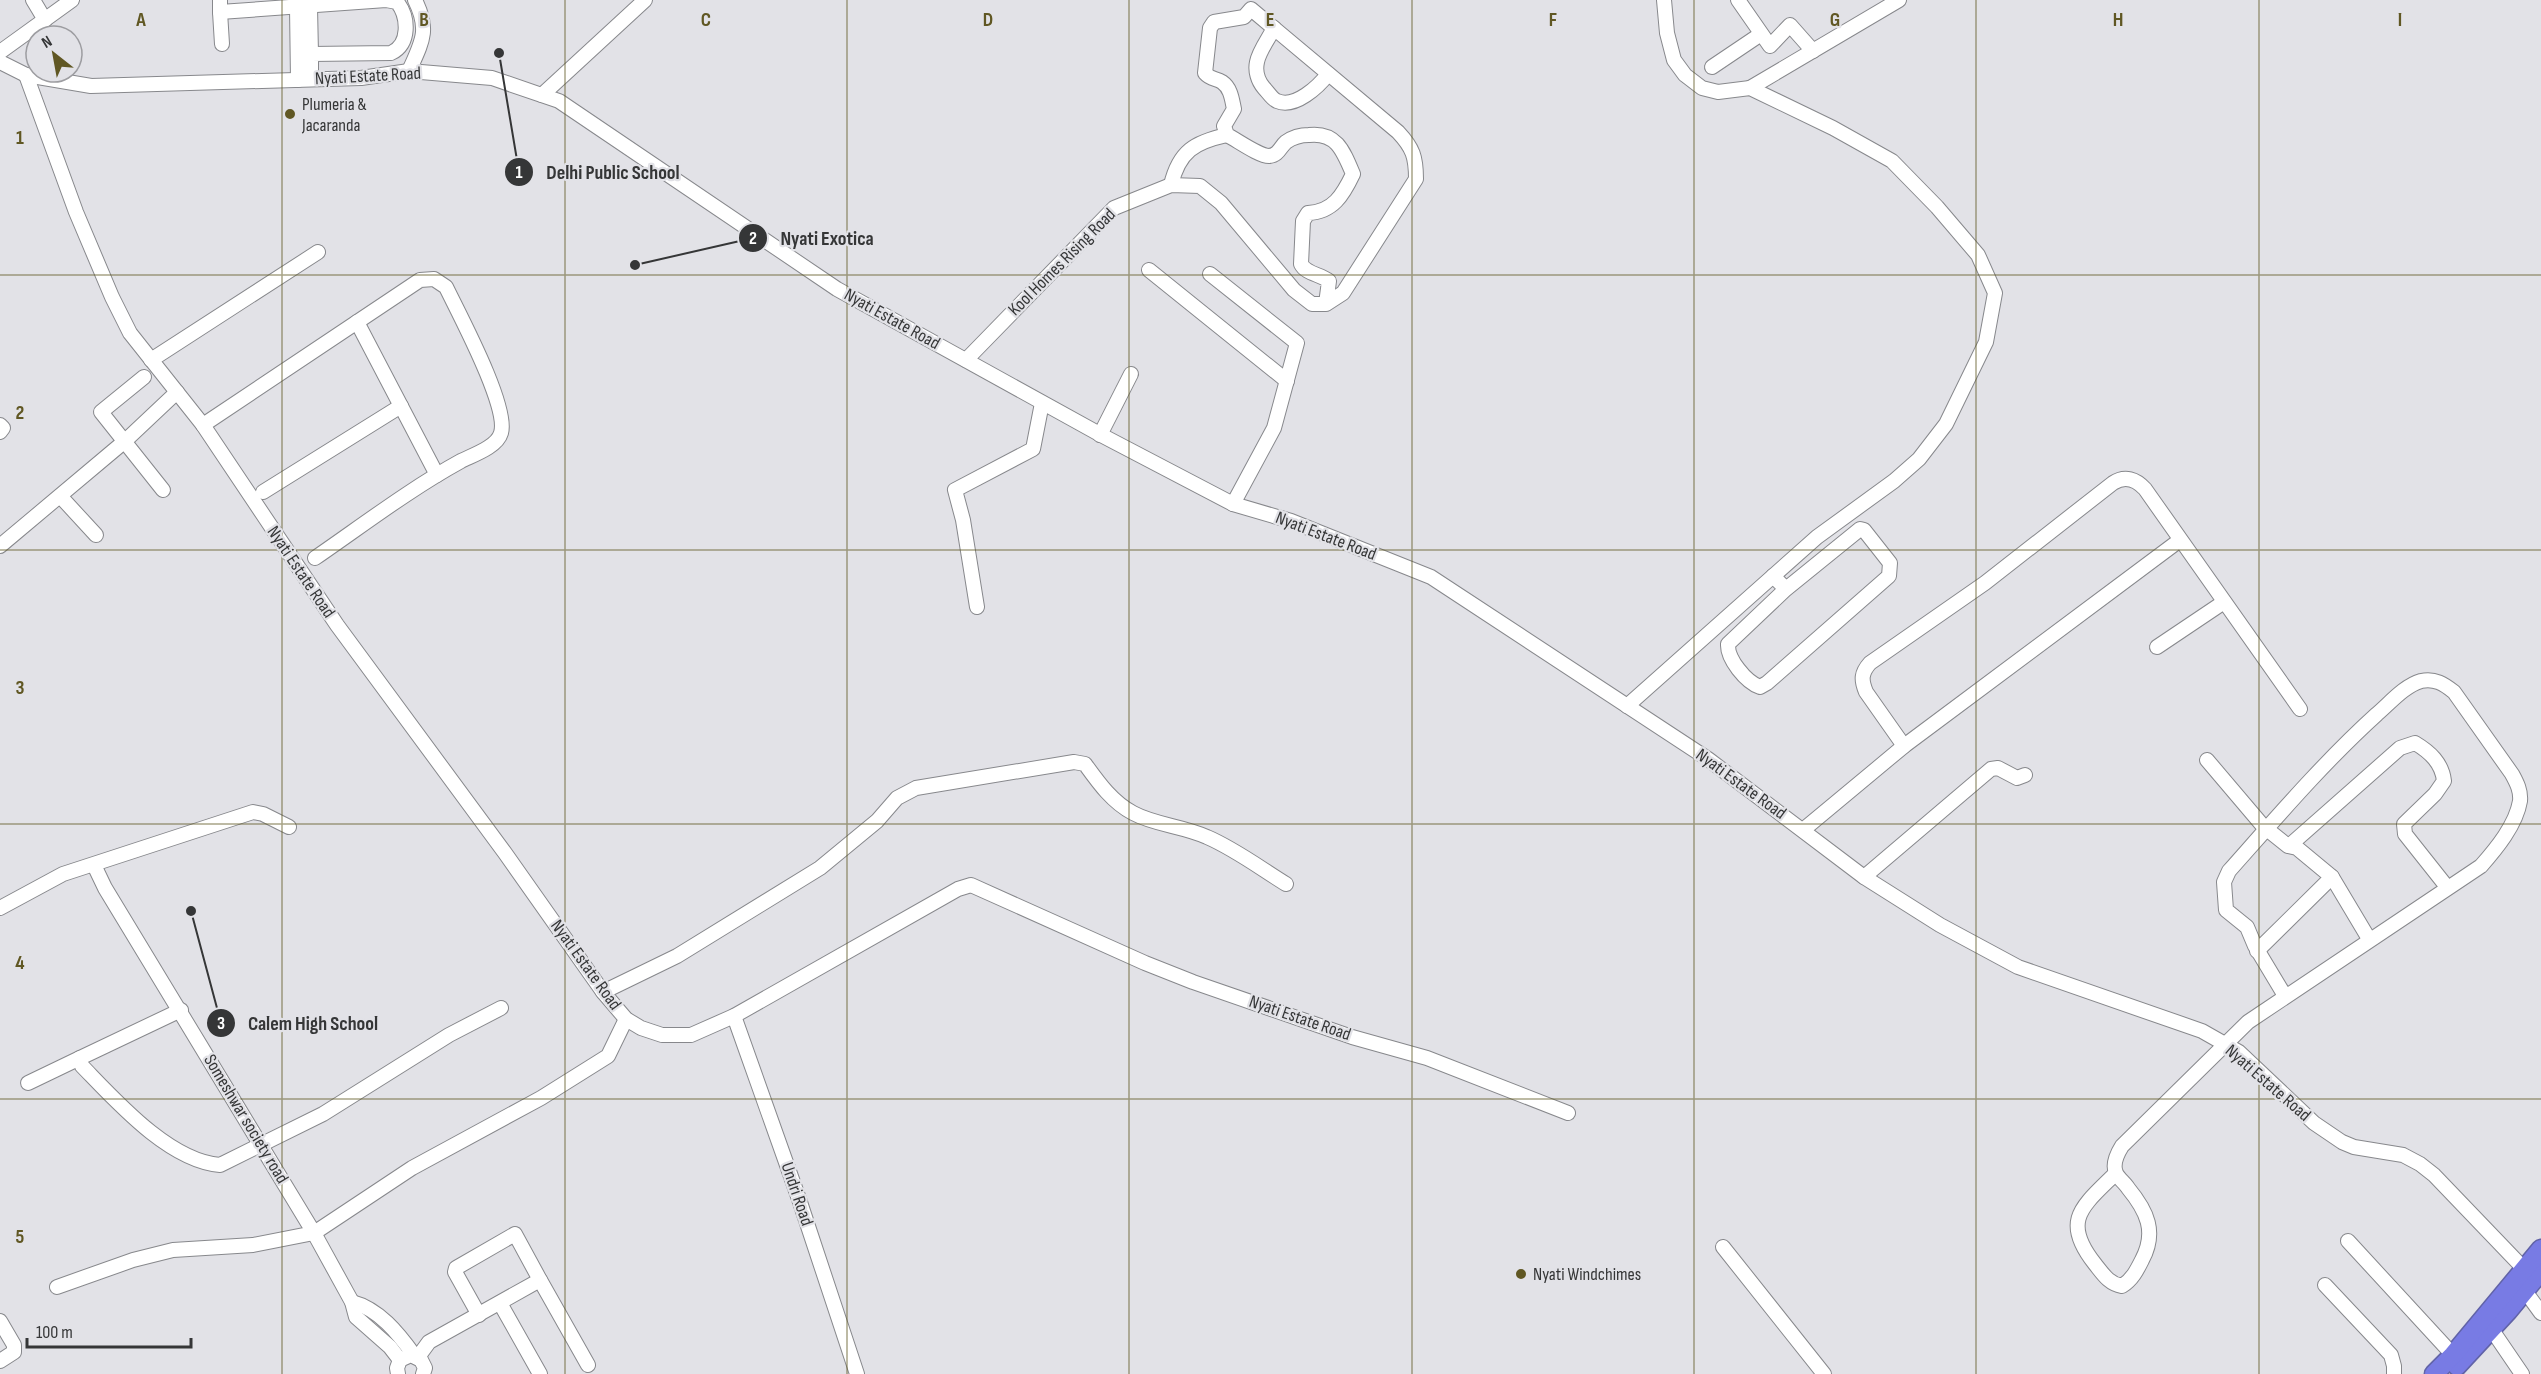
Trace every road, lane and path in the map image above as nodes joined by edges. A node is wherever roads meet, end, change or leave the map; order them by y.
1 (33, 0) edge
2 (72, 0) edge
3 (415, 0) edge
4 (645, 0) edge
5 (1664, 0) edge
6 (1738, 0) edge
7 (1899, 0) edge
8 (220, 6) edge
9 (303, 7) junction
10 (45, 20) junction
11 (1274, 28) junction
12 (1761, 34) junction
13 (222, 44) dead end
14 (1813, 51) junction
15 (0, 52) edge
16 (311, 54) junction
17 (0, 62) edge
18 (1712, 67) dead end
19 (409, 71) junction
20 (24, 74) edge
21 (1328, 74) junction
22 (304, 79) junction
23 (29, 84) edge
24 (79, 84) edge
25 (1750, 88) junction
26 (542, 95) junction
27 (1227, 135) junction
28 (1171, 185) junction
29 (318, 252) dead end
30 (1149, 270) dead end
31 (1210, 274) dead end
32 (1326, 304) junction
33 (357, 322) junction
34 (151, 360) junction
35 (966, 360) junction
36 (1131, 374) dead end
37 (144, 377) dead end
38 (1287, 381) junction
39 (177, 392) junction
40 (1042, 403) junction
41 (401, 406) junction
42 (0, 424) edge
43 (203, 425) junction
44 (0, 432) edge
45 (1100, 435) junction
46 (125, 441) junction
47 (437, 474) junction
48 (163, 490) dead end
49 (263, 492) dead end
50 (61, 497) junction
51 (1233, 504) junction
52 (96, 535) dead end
53 (2180, 540) junction
54 (0, 546) edge
55 (315, 558) dead end
56 (1773, 576) junction
57 (1786, 589) junction
58 (2224, 602) junction
59 (976, 607) dead end
60 (2157, 646) dead end
61 (1627, 706) junction
62 (2300, 709) dead end
63 (1904, 746) junction
64 (2207, 760) dead end
65 (2025, 775) dead end
66 (289, 827) dead end
67 (2267, 829) junction
68 (1803, 830) junction
69 (2289, 846) junction
70 (94, 865) junction
71 (1864, 877) junction
72 (2332, 877) junction
73 (1286, 884) dead end
74 (2447, 887) junction
75 (0, 908) edge
76 (2369, 939) junction
77 (2257, 951) junction
78 (603, 992) junction
79 (2285, 996) junction
80 (501, 1008) dead end
81 (181, 1010) junction
82 (734, 1016) junction
83 (626, 1019) junction
84 (2225, 1044) junction
85 (80, 1058) junction
86 (28, 1083) dead end
87 (1568, 1113) dead end
88 (260, 1143) junction
89 (2116, 1173) junction
90 (314, 1233) junction
91 (2348, 1241) dead end
92 (1723, 1246) dead end
93 (2541, 1249) edge
94 (2531, 1278) edge
95 (540, 1280) junction
96 (2325, 1285) dead end
97 (57, 1287) dead end
98 (352, 1302) junction
99 (500, 1303) junction
100 (2541, 1313) edge
101 (479, 1315) junction
102 (0, 1321) edge
103 (2492, 1330) junction
104 (2453, 1355) junction
105 (416, 1356) junction
106 (0, 1361) edge
107 (588, 1365) dead end
108 (397, 1370) edge
109 (423, 1374) edge
110 (540, 1374) edge
111 (857, 1374) edge
112 (1824, 1374) edge
113 (2394, 1374) edge
114 (2434, 1374) edge
115 (2449, 1374) edge
116 (2522, 1374) edge

1 - 10 street
2 - 10 street
3 - 19 street
4 - 26 street
5 - 25 street
6 - 12 street
7 - 14 street
8 - 9 street
8 - 13 street
9 - 16 street
9 - 16 street
9 - 22 street
10 - 15 street
11 - 21 street
11 - 21 street
11 - 27 street
12 - 14 street
12 - 18 street
14 - 25 street
16 - 22 street
17 - 20 street, Nyati Estate Road
19 - 22 street, Nyati Estate Road
19 - 26 street, Nyati Estate Road
21 - 32 street
22 - 24 street, Nyati Estate Road
23 - 34 street, Nyati Estate Road
25 - 56 street
26 - 35 street, Nyati Estate Road
27 - 28 street
27 - 32 street
28 - 32 street, Kool Homes Rising Road
28 - 35 street, Kool Homes Rising Road
29 - 34 street
30 - 38 street
31 - 38 street
33 - 41 street
33 - 43 street
33 - 47 street
34 - 39 street, Nyati Estate Road
35 - 40 street, Nyati Estate Road
36 - 45 street
37 - 46 street
38 - 51 street
39 - 43 street, Nyati Estate Road
39 - 46 street
40 - 45 street, Nyati Estate Road
40 - 59 street
41 - 47 street
41 - 49 street
42 - 44 street
43 - 78 street, Nyati Estate Road
45 - 51 street, Nyati Estate Road
46 - 48 street
46 - 50 street
47 - 55 street
50 - 52 street
50 - 54 street
51 - 61 street, Nyati Estate Road
53 - 58 street
53 - 63 street
53 - 63 street
56 - 57 street
56 - 61 street
57 - 57 street
58 - 60 street
58 - 62 street
61 - 68 street, Nyati Estate Road
63 - 68 street
64 - 67 street
65 - 71 street
66 - 70 street
67 - 69 street
67 - 74 street
67 - 77 street
68 - 71 street, Nyati Estate Road
69 - 72 street
69 - 74 street
70 - 75 street
70 - 81 street, Someshwar society road
71 - 84 street, Nyati Estate Road
72 - 76 street
72 - 77 street
73 - 78 street
74 - 76 street
76 - 79 street
77 - 79 street
78 - 83 street, Nyati Estate Road
79 - 84 street
80 - 88 street
81 - 85 street
81 - 88 street, Someshwar society road
82 - 83 street, Nyati Estate Road
82 - 87 street, Nyati Estate Road
82 - 111 street, Undri Road
83 - 90 street
84 - 89 street
84 - 94 street, Nyati Estate Road
85 - 86 street
85 - 88 street
88 - 90 street, Someshwar society road
89 - 89 street
90 - 97 street
90 - 98 street, Someshwar society road
91 - 104 street
92 - 112 street
93 - 94 highway
94 - 100 street, Nyati Estate Road
94 - 103 highway
94 - 104 highway
95 - 99 street
95 - 101 street
95 - 107 street
96 - 113 street
98 - 105 street
98 - 108 street, Someshwar society road
99 - 101 street
99 - 110 street
101 - 105 street
102 - 106 street
103 - 115 highway
103 - 116 street
104 - 114 highway
105 - 108 street
105 - 109 street

